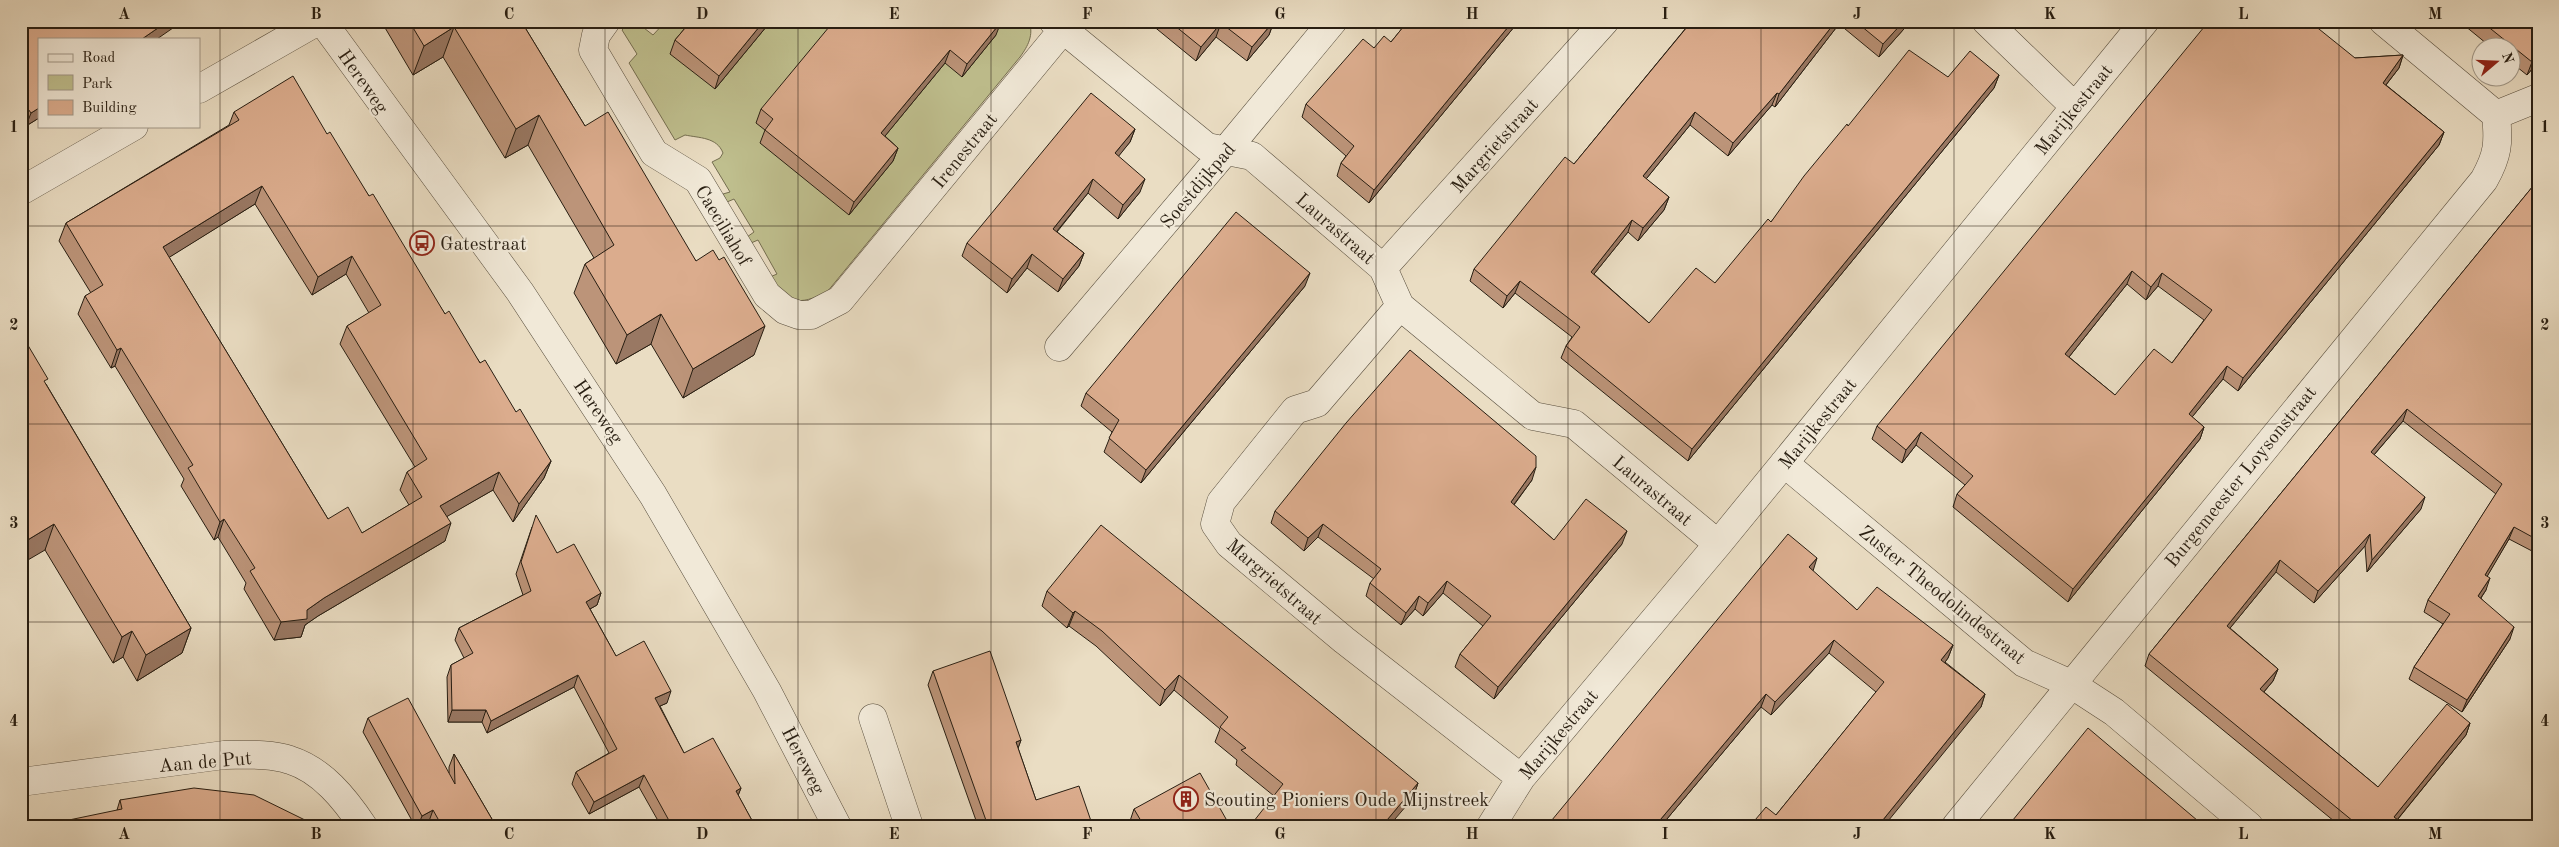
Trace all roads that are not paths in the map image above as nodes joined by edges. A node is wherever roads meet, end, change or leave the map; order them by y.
1 (318, 21) edge
2 (322, 21) edge
3 (606, 21) edge
4 (1333, 21) edge
5 (1605, 21) edge
6 (1986, 21) edge
7 (2145, 21) edge
8 (2383, 21) edge
9 (1062, 24) edge
10 (200, 89) edge
11 (2538, 98) edge
12 (2074, 106) junction
13 (2496, 116) junction
14 (131, 128) edge
15 (1227, 149) junction
16 (21, 191) edge
17 (1383, 268) junction
18 (859, 278) joint
19 (1400, 306) junction
20 (1059, 347) dead end
21 (1784, 464) junction
22 (1718, 544) junction
23 (2071, 684) junction
24 (873, 718) dead end
25 (1521, 778) junction
26 (21, 782) edge
27 (363, 826) edge
28 (837, 826) edge
29 (909, 826) edge
30 (1491, 826) edge
31 (1956, 826) edge
32 (2249, 826) edge

1 - 10 street
2 - 28 street, Hereweg
3 - 18 street, Caeciliahof
4 - 15 street, Soestdijkpad
5 - 17 street, Margrietstraat
6 - 12 street
7 - 12 street, Marijkestraat
8 - 13 street
9 - 15 street, Laurastraat
9 - 18 street, Irenestraat
11 - 13 street
12 - 21 street, Marijkestraat
13 - 23 street, Burgemeester Loysonstraat
14 - 16 street
15 - 17 street, Laurastraat
15 - 20 street, Soestdijkpad
17 - 19 street, Laurastraat
19 - 22 street, Laurastraat
19 - 25 street, Margrietstraat
21 - 22 street, Marijkestraat
21 - 23 street, Zuster Theodolindestraat
22 - 25 street, Marijkestraat
23 - 31 street, Burgemeester Loysonstraat
23 - 32 street, Zuster Theodolindestraat
24 - 29 street
25 - 30 street, Marijkestraat
26 - 27 street, Aan de Put

